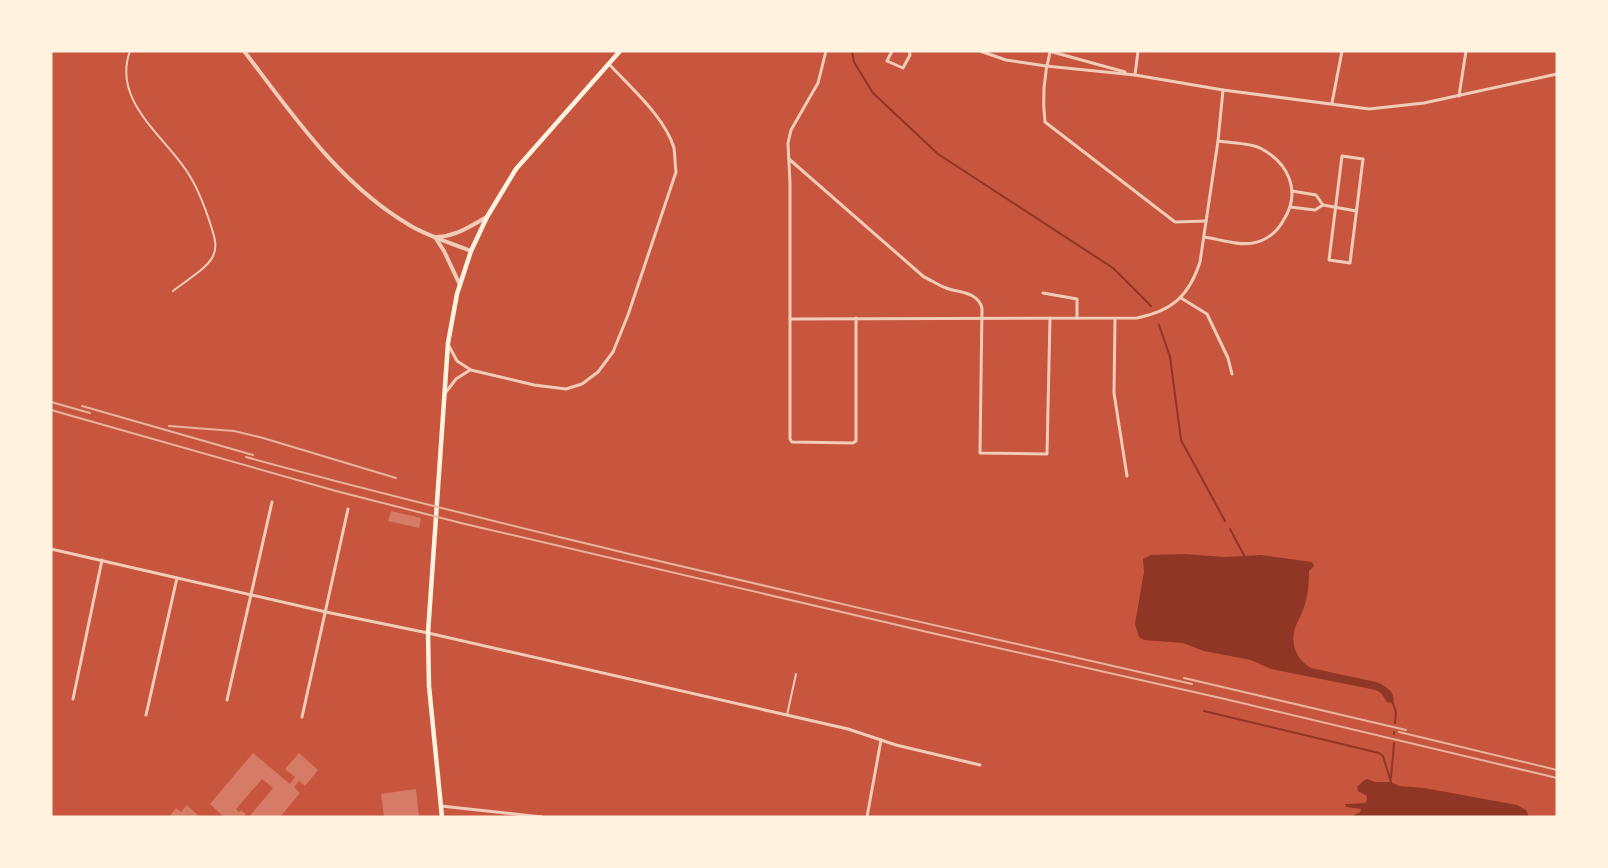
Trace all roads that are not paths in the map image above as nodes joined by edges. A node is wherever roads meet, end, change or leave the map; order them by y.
1 (130, 51) edge
2 (244, 51) edge
3 (620, 51) edge
4 (826, 51) edge
5 (892, 51) edge
6 (909, 51) edge
7 (980, 51) edge
8 (1049, 51) edge
9 (1138, 51) edge
10 (1342, 51) edge
11 (1466, 51) edge
12 (609, 64) junction
13 (1046, 66) junction
14 (1557, 74) edge
15 (1135, 75) junction
16 (1223, 90) junction
17 (1459, 96) junction
18 (1332, 103) junction
19 (1218, 141) junction
20 (789, 159) junction
21 (1292, 191) junction
22 (1323, 204) junction
23 (1290, 207) junction
24 (1335, 207) junction
25 (1356, 211) junction
26 (487, 218) junction
27 (1206, 221) junction
28 (435, 237) junction
29 (1204, 237) junction
30 (471, 251) junction
31 (460, 285) junction
32 (173, 291) dead end
33 (1043, 293) dead end
34 (1181, 298) junction
35 (790, 318) junction
36 (856, 318) junction
37 (1050, 318) junction
38 (1077, 318) junction
39 (982, 319) junction
40 (1115, 319) junction
41 (448, 343) junction
42 (471, 370) junction
43 (1232, 374) dead end
44 (446, 392) junction
45 (1127, 476) dead end
46 (272, 502) dead end
47 (348, 509) dead end
48 (51, 549) edge
49 (102, 560) junction
50 (177, 578) junction
51 (251, 594) junction
52 (326, 612) junction
53 (428, 633) junction
54 (796, 674) dead end
55 (73, 699) dead end
56 (228, 700) dead end
57 (146, 715) dead end
58 (787, 715) junction
59 (302, 717) dead end
60 (881, 740) junction
61 (980, 765) dead end
62 (442, 806) junction
63 (442, 817) edge
64 (542, 817) edge
65 (867, 817) edge

1 - 32 lane
2 - 28 street
3 - 12 main road
4 - 20 street
5 - 6 street
7 - 13 street
8 - 13 street
8 - 15 street
9 - 15 street
10 - 18 street
11 - 17 street
12 - 26 main road
12 - 42 street
13 - 15 street
13 - 27 street
14 - 17 street
15 - 16 street
16 - 18 street
16 - 19 street
17 - 18 street
19 - 21 street
19 - 27 street
20 - 35 street
20 - 39 street
21 - 22 street
21 - 23 street
22 - 23 street
22 - 24 street
23 - 29 street
24 - 25 street
24 - 25 street
24 - 25 street
26 - 28 street
26 - 30 main road
27 - 29 street
28 - 30 street
28 - 31 street
29 - 34 street
30 - 31 main road
31 - 41 main road
33 - 38 street
34 - 40 street
34 - 43 street
35 - 36 street
35 - 36 street
36 - 39 street
37 - 38 street
37 - 39 street
37 - 39 street
38 - 40 street
40 - 45 street
41 - 42 street
41 - 44 main road
42 - 44 street
44 - 53 main road
46 - 51 street
47 - 52 street
48 - 49 street
49 - 50 street
49 - 55 street
50 - 51 street
50 - 57 street
51 - 52 street
51 - 56 street
52 - 53 street
52 - 59 street
53 - 58 street
53 - 62 main road
54 - 58 lane
58 - 60 street
60 - 61 street
60 - 65 street
62 - 63 main road
62 - 64 street

